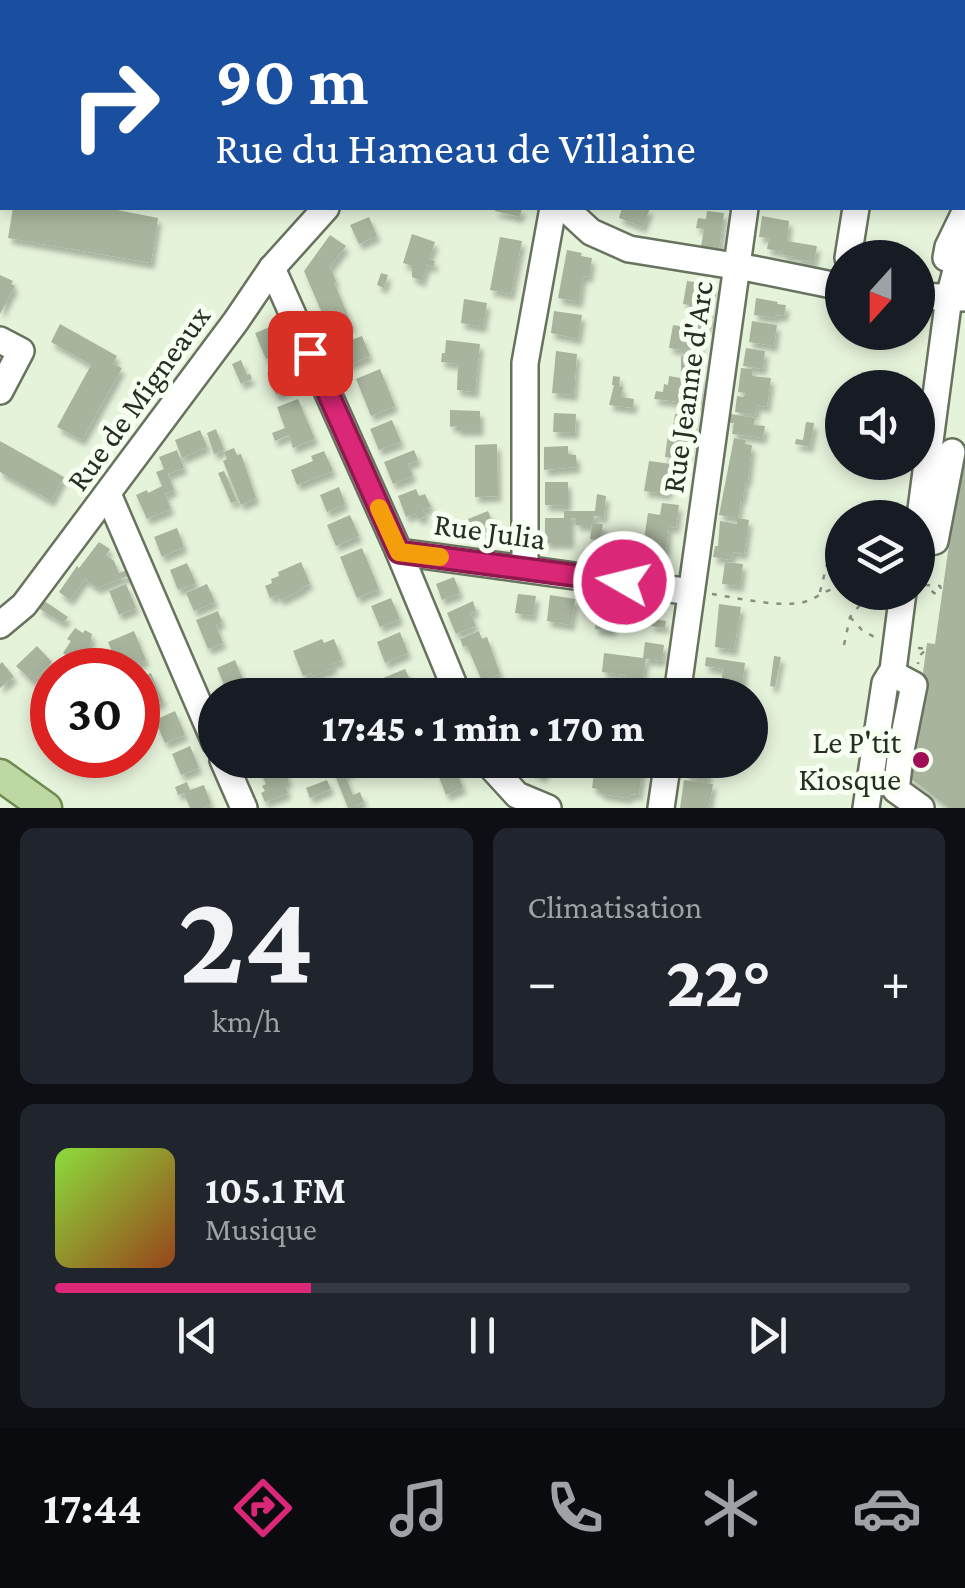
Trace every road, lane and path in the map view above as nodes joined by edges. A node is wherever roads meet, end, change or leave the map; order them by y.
1 (324, 210) edge
2 (554, 210) edge
3 (566, 210) edge
4 (745, 210) edge
5 (856, 210) edge
6 (965, 212) edge
7 (851, 240) edge
8 (965, 243) edge
9 (737, 266) junction
10 (272, 268) junction
11 (825, 284) edge
12 (942, 297) edge
13 (0, 340) edge
14 (933, 370) edge
15 (0, 390) edge
16 (959, 454) edge
17 (108, 494) junction
18 (935, 538) edge
19 (399, 552) junction
20 (942, 559) dead end
21 (525, 569) junction
22 (825, 571) edge
23 (825, 590) edge
24 (691, 592) junction
25 (819, 594) junction
26 (856, 610) edge
27 (910, 610) edge
28 (850, 618) junction
29 (0, 624) edge
30 (844, 645) dead end
31 (927, 650) dead end
32 (901, 660) junction
33 (451, 678) edge
34 (679, 678) edge
35 (198, 703) edge
36 (0, 775) edge
37 (231, 778) edge
38 (501, 778) edge
39 (665, 778) edge
40 (0, 787) edge
41 (0, 799) edge
42 (14, 808) edge
43 (29, 808) edge
44 (46, 808) edge
45 (244, 808) edge
46 (548, 808) edge
47 (661, 808) edge
48 (866, 808) edge
49 (881, 808) edge
50 (921, 808) edge

1 - 10 street, Rue de Migneaux
2 - 21 street
3 - 9 street
4 - 9 street, Rue Jeanne d'Arc
5 - 7 street
6 - 12 street
8 - 12 street
9 - 11 street
9 - 24 street, Rue Jeanne d'Arc
10 - 17 street, Rue de Migneaux
10 - 19 street
12 - 14 street
13 - 15 street
16 - 18 street
16 - 20 street
17 - 29 street, Rue de Migneaux
17 - 35 street
19 - 21 street, Rue Julia
19 - 33 street
21 - 24 street, Rue Julia
22 - 25 path
23 - 25 path
24 - 25 path
24 - 34 street, Rue Jeanne d'Arc
26 - 28 path
27 - 32 street
28 - 30 path
28 - 32 path
31 - 32 path
32 - 48 street
32 - 49 street
32 - 50 street
36 - 44 main road
37 - 45 street
38 - 46 street
39 - 47 street
40 - 43 main road
41 - 42 main road

